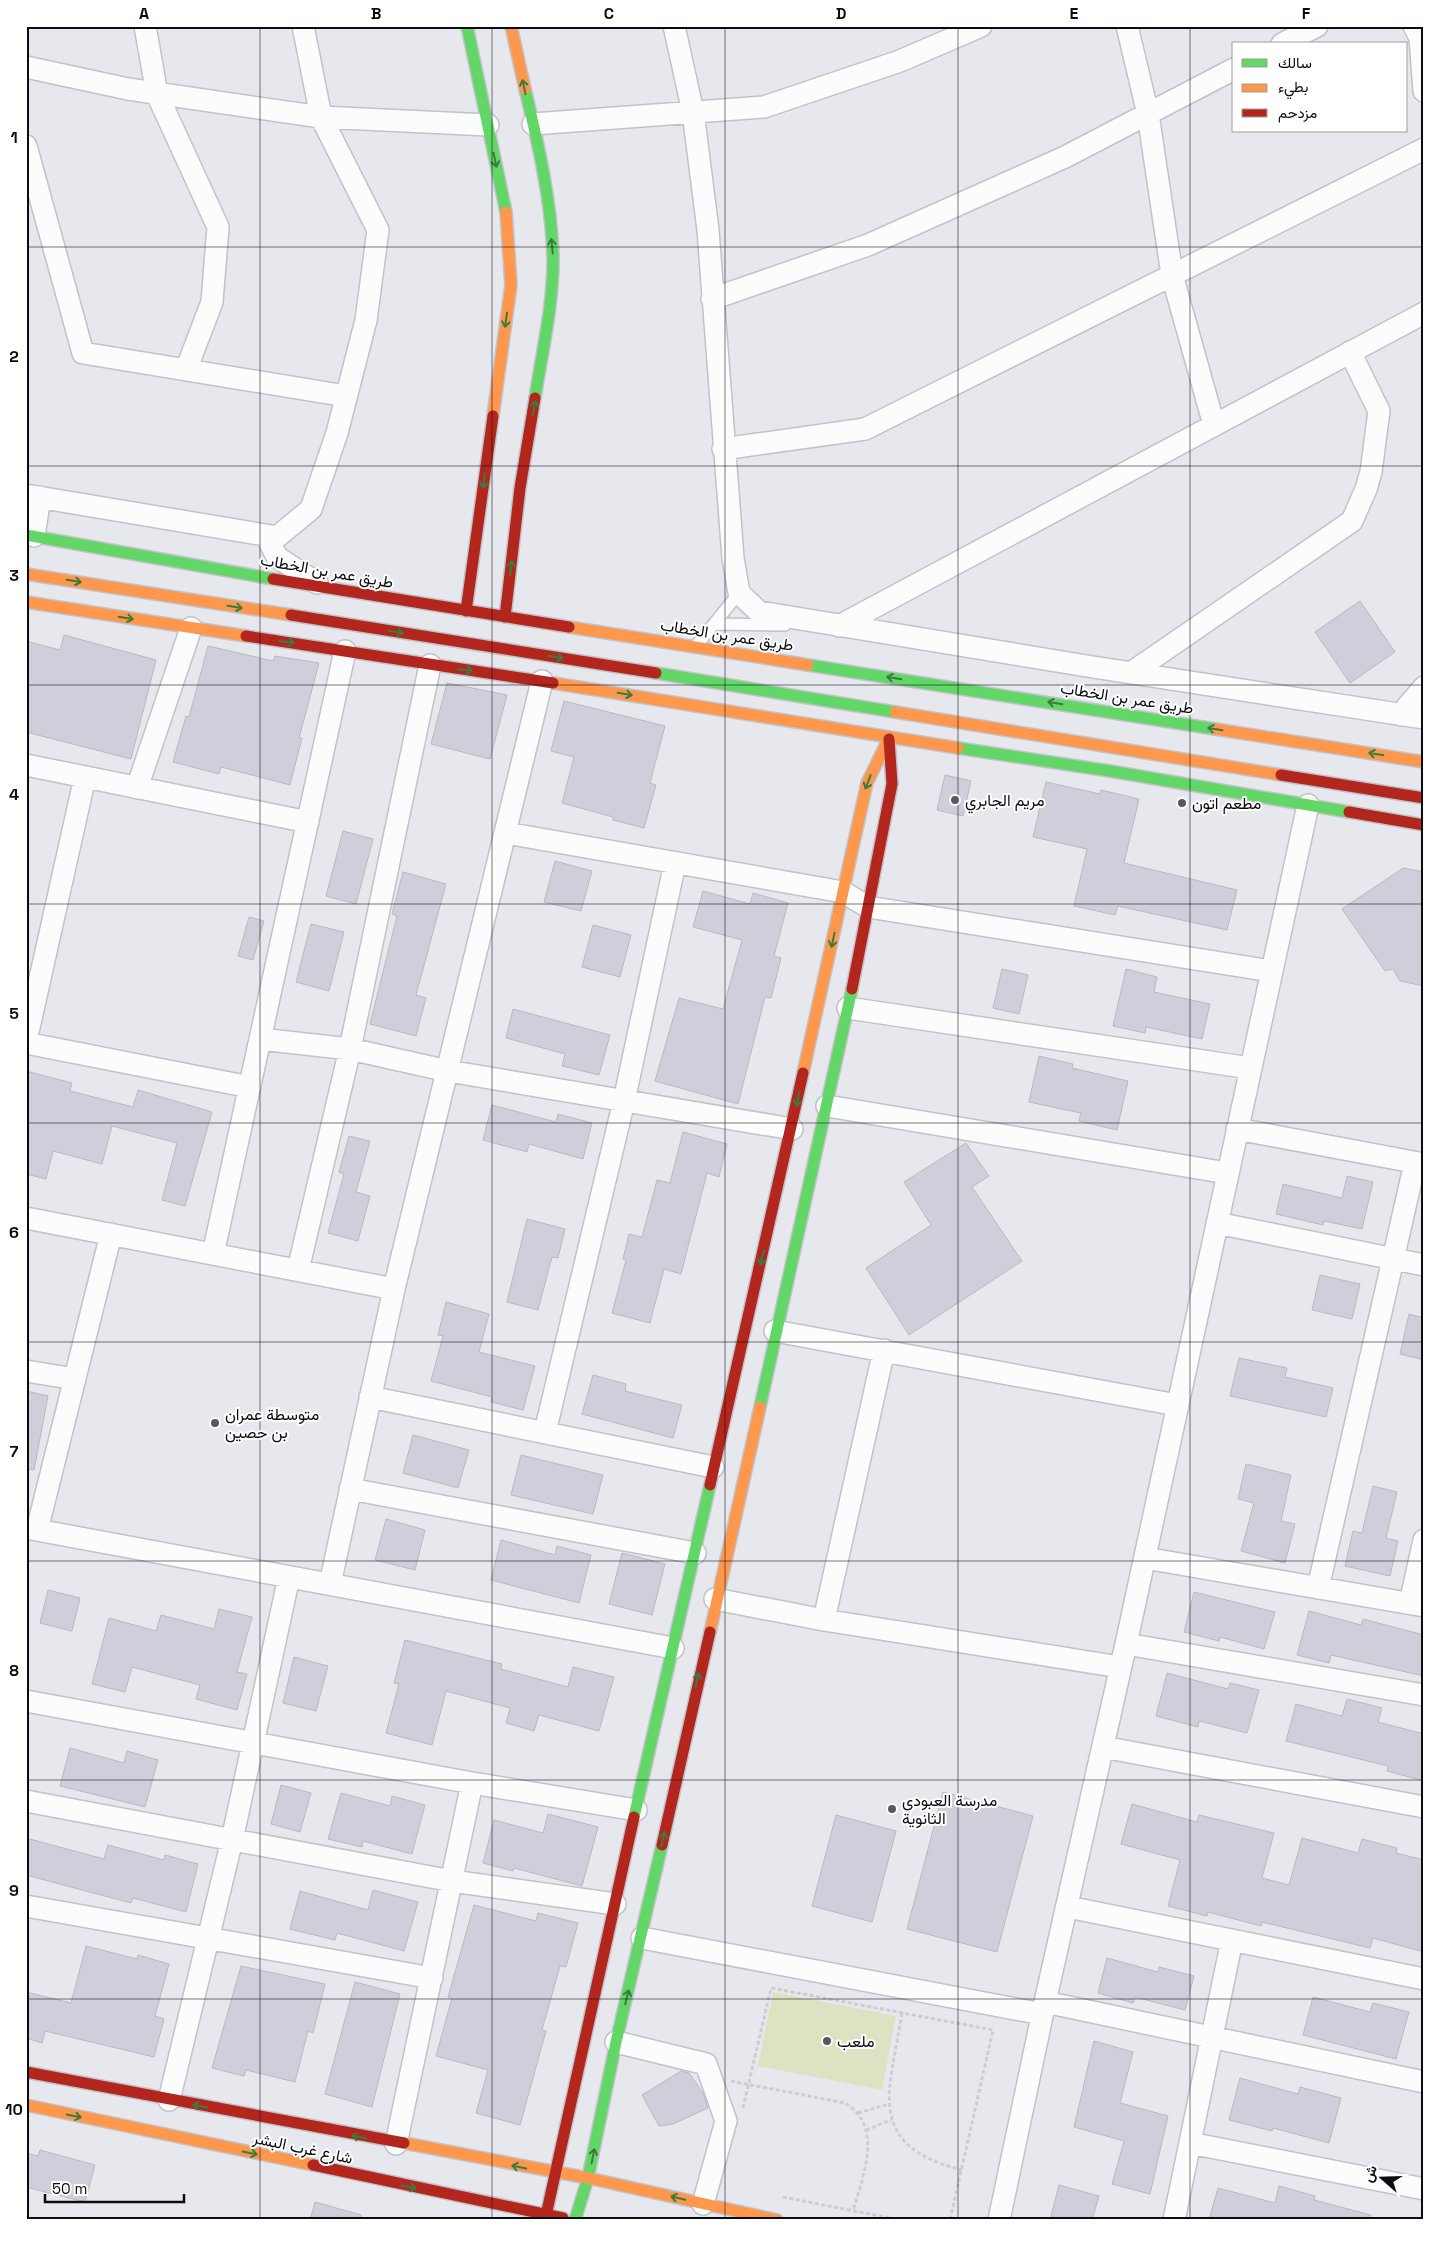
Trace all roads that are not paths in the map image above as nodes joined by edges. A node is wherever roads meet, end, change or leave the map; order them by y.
1 (145, 26) edge
2 (303, 26) edge
3 (467, 26) edge
4 (511, 26) edge
5 (674, 26) edge
6 (982, 26) edge
7 (1127, 26) edge
8 (1317, 26) edge
9 (1414, 26) edge
10 (1286, 42) edge
11 (1423, 59) edge
12 (26, 67) edge
13 (1232, 70) edge
14 (1424, 91) edge
15 (157, 94) junction
16 (693, 112) junction
17 (1148, 114) junction
18 (321, 117) junction
19 (533, 124) junction
20 (488, 125) junction
21 (26, 146) edge
22 (1424, 149) edge
23 (1172, 275) junction
24 (712, 299) junction
25 (1424, 313) edge
26 (1350, 352) junction
27 (186, 370) junction
28 (346, 396) junction
29 (1214, 425) junction
30 (723, 450) junction
31 (33, 496) edge
32 (266, 535) junction
33 (30, 536) edge
34 (26, 574) edge
35 (321, 586) junction
36 (739, 593) junction
37 (26, 602) edge
38 (466, 611) junction
39 (505, 617) junction
40 (716, 624) junction
41 (839, 626) junction
42 (191, 628) junction
43 (696, 646) junction
44 (345, 651) junction
45 (430, 666) junction
46 (1131, 673) junction
47 (542, 681) junction
48 (729, 685) junction
49 (1424, 687) edge
50 (1400, 715) junction
51 (1424, 718) edge
52 (844, 731) junction
53 (889, 738) junction
54 (1424, 762) edge
55 (26, 765) edge
56 (85, 777) junction
57 (137, 788) junction
58 (1424, 798) edge
59 (1308, 805) junction
60 (308, 822) junction
61 (1421, 822) edge
62 (506, 833) junction
63 (675, 863) junction
64 (843, 892) junction
65 (868, 908) junction
66 (36, 953) edge
67 (1271, 971) junction
68 (848, 1008) junction
69 (260, 1039) junction
70 (26, 1042) edge
71 (350, 1049) junction
72 (1250, 1068) junction
73 (448, 1071) junction
74 (250, 1086) junction
75 (624, 1101) junction
76 (827, 1106) junction
77 (1238, 1128) junction
78 (792, 1129) junction
79 (1420, 1164) edge
80 (1227, 1173) junction
81 (26, 1218) edge
82 (1217, 1223) junction
83 (111, 1234) junction
84 (213, 1254) junction
85 (1392, 1258) junction
86 (1424, 1265) edge
87 (298, 1270) junction
88 (394, 1289) junction
89 (775, 1331) junction
90 (884, 1350) junction
91 (26, 1370) edge
92 (75, 1379) junction
93 (370, 1397) junction
94 (1177, 1405) junction
95 (545, 1432) junction
96 (714, 1467) junction
97 (350, 1489) junction
98 (32, 1529) edge
99 (1424, 1540) edge
100 (695, 1553) junction
101 (1145, 1558) junction
102 (289, 1577) junction
103 (330, 1584) junction
104 (1318, 1588) junction
105 (715, 1599) junction
106 (1417, 1604) edge
107 (824, 1620) junction
108 (1126, 1644) junction
109 (674, 1648) junction
110 (1120, 1667) junction
111 (1424, 1695) edge
112 (26, 1701) edge
113 (253, 1741) junction
114 (1102, 1747) junction
115 (472, 1783) junction
116 (26, 1801) edge
117 (1424, 1807) edge
118 (636, 1810) junction
119 (232, 1840) junction
120 (452, 1881) junction
121 (615, 1904) junction
122 (26, 1906) edge
123 (1068, 1907) junction
124 (642, 1938) junction
125 (208, 1939) junction
126 (1232, 1940) junction
127 (432, 1978) junction
128 (1424, 1979) edge
129 (1044, 2008) junction
130 (1212, 2038) junction
131 (616, 2042) junction
132 (26, 2072) edge
133 (1424, 2082) edge
134 (170, 2100) junction
135 (26, 2106) edge
136 (1190, 2143) junction
137 (396, 2144) junction
138 (555, 2173) junction
139 (588, 2178) junction
140 (1424, 2189) edge
141 (703, 2204) junction
142 (545, 2218) edge
143 (574, 2220) edge
144 (778, 2220) edge
145 (999, 2220) edge
146 (1174, 2220) edge

1 - 15 street
2 - 18 street
3 - 20 street
19 -> 4 street
5 - 16 street
6 - 16 street
7 - 17 street
8 - 10 street
9 - 11 street
11 - 14 street
12 - 15 street
13 - 17 street
15 - 18 street
15 - 27 street
16 - 19 street
16 - 24 street
17 - 23 street
17 - 24 street
18 - 20 street
18 - 28 street
39 -> 19 street
20 -> 38 street
21 - 27 street
22 - 23 street
23 - 29 street
23 - 30 street
24 - 30 street
25 - 26 street
26 - 29 street
26 - 46 street
27 - 28 street
28 - 32 street
29 - 41 street
30 - 36 street
31 - 32 street
31 - 33 street
32 - 35 street
33 - 35 street, طريق عمر بن الخطاب
34 -> 48 street
35 - 38 street, طريق عمر بن الخطاب
36 - 40 lane
36 - 41 street
37 -> 42 street
38 - 39 street, طريق عمر بن الخطاب
39 - 43 street, طريق عمر بن الخطاب
40 - 41 lane
40 - 43 lane
41 - 46 street
42 -> 44 street
42 - 57 street
54 -> 43 street, طريق عمر بن الخطاب
44 - 45 street
44 - 60 street
45 -> 47 street
45 - 71 street
46 - 50 street
47 -> 52 street
47 - 62 street
48 - 52 street
48 - 58 street
49 - 50 street
50 - 51 street
52 - 53 street
53 - 59 street
53 -> 64 street
53 - 65 street
55 - 56 street
56 - 57 street
56 - 66 street
57 - 60 street
59 - 61 street
59 - 67 street
60 - 69 street
62 - 63 street
62 - 73 street
63 - 64 street
63 - 75 street
64 - 65 street
64 -> 78 street
65 - 67 street
65 - 68 street
66 - 70 street
67 - 72 street
68 - 72 street
68 - 76 street
69 - 71 street
69 - 74 street
70 - 74 street
71 - 73 street
71 - 87 street
72 - 77 street
73 - 75 street
73 - 88 street
74 - 84 street
75 - 78 street
75 - 95 street
76 - 80 street
76 - 89 street
77 - 79 street
77 - 80 street
78 -> 96 street
79 - 85 street
80 - 82 street
81 - 83 street
82 - 85 street
82 - 94 street
83 - 84 street
83 - 92 street
84 - 87 street
85 - 86 street
85 - 104 street
87 - 88 street
88 - 93 street
89 - 90 street
89 - 105 street
90 - 94 street
90 - 107 street
91 - 92 street
92 - 98 street
93 - 95 street
93 - 97 street
94 - 101 street
95 - 96 street
96 - 100 street
97 - 100 street
97 - 103 street
98 - 102 street
99 - 106 street
100 - 109 street
101 - 104 street
101 - 108 street
102 - 103 street
102 - 113 street
103 - 109 street
104 - 106 street
105 - 107 street
124 -> 105 street
107 - 110 street
108 - 110 street
108 - 111 street
109 - 118 street
110 - 114 street
112 - 113 street
113 - 115 street
113 - 119 street
114 - 117 street
114 - 123 street
115 - 118 street
115 - 120 street
116 - 119 street
118 - 121 street
119 - 120 street
119 - 125 street
120 - 121 street
120 - 127 street
121 - 138 street
122 - 125 street
123 - 126 street
123 - 129 street
124 - 129 street
131 -> 124 street
125 - 127 street
125 - 134 street
126 - 128 street
126 - 130 street
127 - 137 street
129 - 130 street
129 - 145 street
130 - 133 street
130 - 136 street
139 -> 131 street
131 - 141 street
132 - 134 street
137 -> 134 street
135 -> 142 street, شارع غرب البشر
136 - 140 street
136 - 146 street
138 -> 137 street
138 - 139 street
138 - 142 street
141 -> 139 street
139 - 143 street
141 - 144 street
142 - 143 street, شارع غرب البشر

